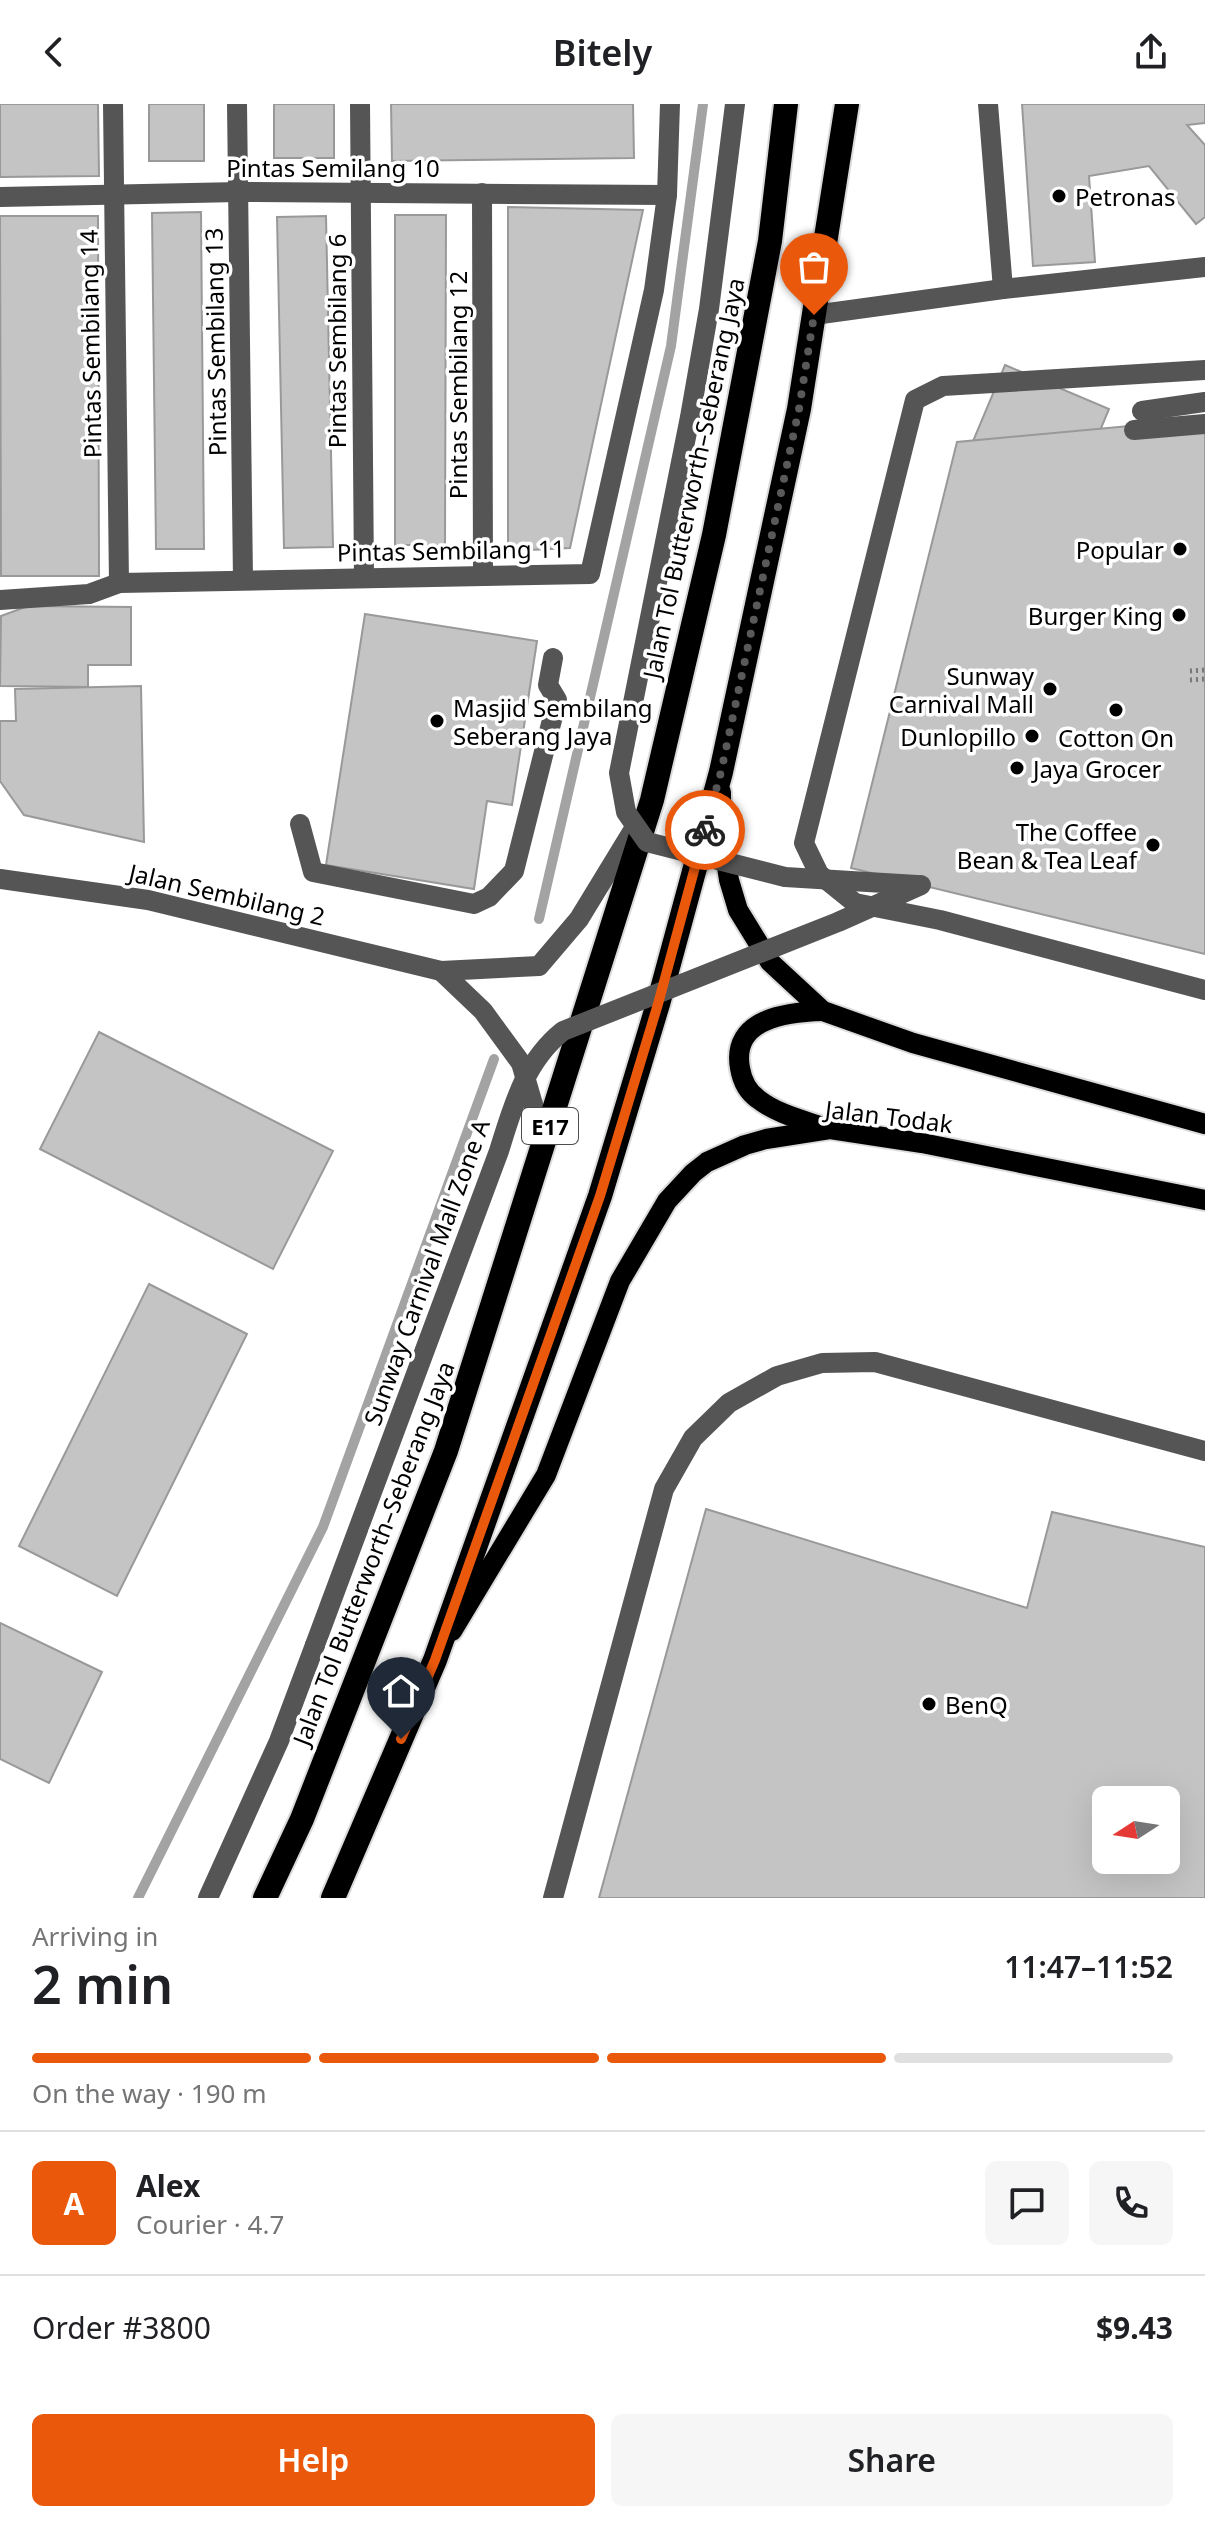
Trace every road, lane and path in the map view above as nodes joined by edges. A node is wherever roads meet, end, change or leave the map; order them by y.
1 (113, 104) edge
2 (237, 104) edge
3 (360, 104) edge
4 (670, 104) edge
5 (735, 104) edge
6 (786, 104) edge
7 (847, 104) edge
8 (988, 104) edge
9 (239, 192) junction
10 (361, 193) junction
11 (482, 193) junction
12 (114, 194) junction
13 (667, 195) junction
14 (0, 197) edge
15 (1205, 267) edge
16 (1003, 289) junction
17 (814, 315) junction
18 (1205, 370) edge
19 (1205, 402) edge
20 (1205, 424) edge
21 (483, 576) junction
22 (364, 578) junction
23 (243, 580) junction
24 (119, 583) junction
25 (0, 600) edge
26 (553, 658) dead end
27 (1205, 670) edge
28 (1190, 671) dead end
29 (1205, 679) edge
30 (1190, 680) dead end
31 (721, 772) junction
32 (652, 800) junction
33 (300, 824) dead end
34 (0, 879) edge
35 (441, 971) junction
36 (1205, 990) edge
37 (823, 1011) junction
38 (1205, 1124) edge
39 (830, 1129) junction
40 (544, 1142) junction
41 (1205, 1200) edge
42 (1205, 1451) edge
43 (435, 1660) junction
44 (208, 1898) edge
45 (265, 1898) edge
46 (333, 1898) edge
47 (553, 1898) edge

1 - 12 street, Pintas Sembilang 14
2 - 9 street, Pintas Sembilang 13
3 - 10 street, Pintas Sembilang 6
4 - 13 street
5 - 44 street, Sunway Carnival Mall Zone A, bridge
6 - 32 highway, Jalan Tol Butterworth–Seberang Jaya / E17
7 - 17 highway
8 - 16 street
9 - 10 street, Pintas Semilang 10
9 - 12 street, Pintas Semilang 10
9 - 23 street, Pintas Sembilang 13
10 - 11 street, Pintas Semilang 10
10 - 22 street, Pintas Sembilang 6
11 - 13 street, Pintas Semilang 10
11 - 21 street, Pintas Sembilang 12
12 - 14 street, Pintas Semilang 10
12 - 24 street, Pintas Sembilang 14
13 - 21 street, Pintas Sembilang 11
15 - 16 street
16 - 17 street
17 - 31 highway
18 - 36 street
19 - 20 street
21 - 22 street, Pintas Sembilang 11
22 - 23 street, Pintas Sembilang 11
23 - 24 street, Pintas Sembilang 11
24 - 25 street, Pintas Sembilang 11
26 - 33 street
27 - 28 path
29 - 30 path
31 - 37 main road
31 - 43 highway
32 - 35 street, Jalan Sembilang 2
32 - 40 highway, Jalan Tol Butterworth–Seberang Jaya / E17
34 - 35 street, Jalan Sembilang 2
35 - 40 street, Jalan Sembilang 2
37 - 38 main road
37 - 39 main road
39 - 41 main road, Jalan Todak
39 - 43 main road, Jalan Todak
40 - 45 highway, Jalan Tol Butterworth–Seberang Jaya / E17
42 - 47 street
43 - 46 highway

